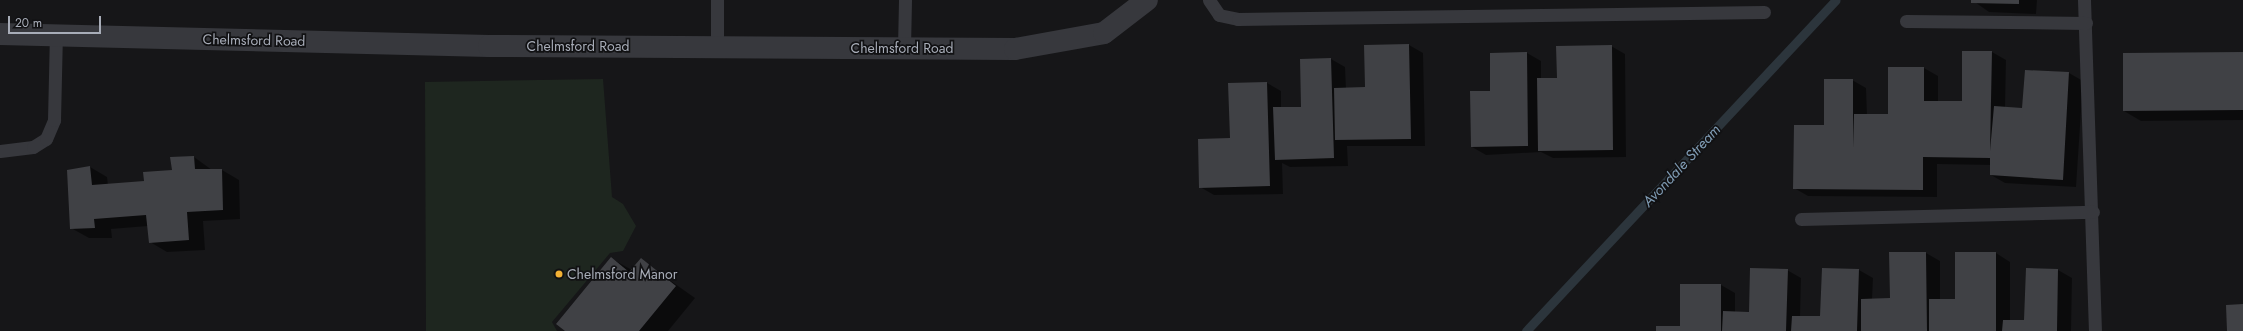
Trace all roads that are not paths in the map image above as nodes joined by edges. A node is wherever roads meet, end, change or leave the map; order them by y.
1 (716, 0) edge
2 (905, 0) edge
3 (1209, 0) edge
4 (2084, 0) edge
5 (1147, 2) edge
6 (1764, 12) dead end
7 (1906, 20) dead end
8 (2086, 23) junction
9 (0, 34) edge
10 (56, 35) junction
11 (717, 47) junction
12 (904, 48) junction
13 (0, 151) edge
14 (2093, 212) junction
15 (1801, 219) dead end
16 (2095, 331) edge

1 - 11 lane
2 - 12 lane
3 - 6 lane
4 - 8 lane
5 - 12 street, Chelmsford Road
7 - 8 lane
8 - 14 lane
9 - 10 street, Chelmsford Road
10 - 11 street, Chelmsford Road
10 - 13 lane
11 - 12 street, Chelmsford Road
14 - 15 lane
14 - 16 lane

